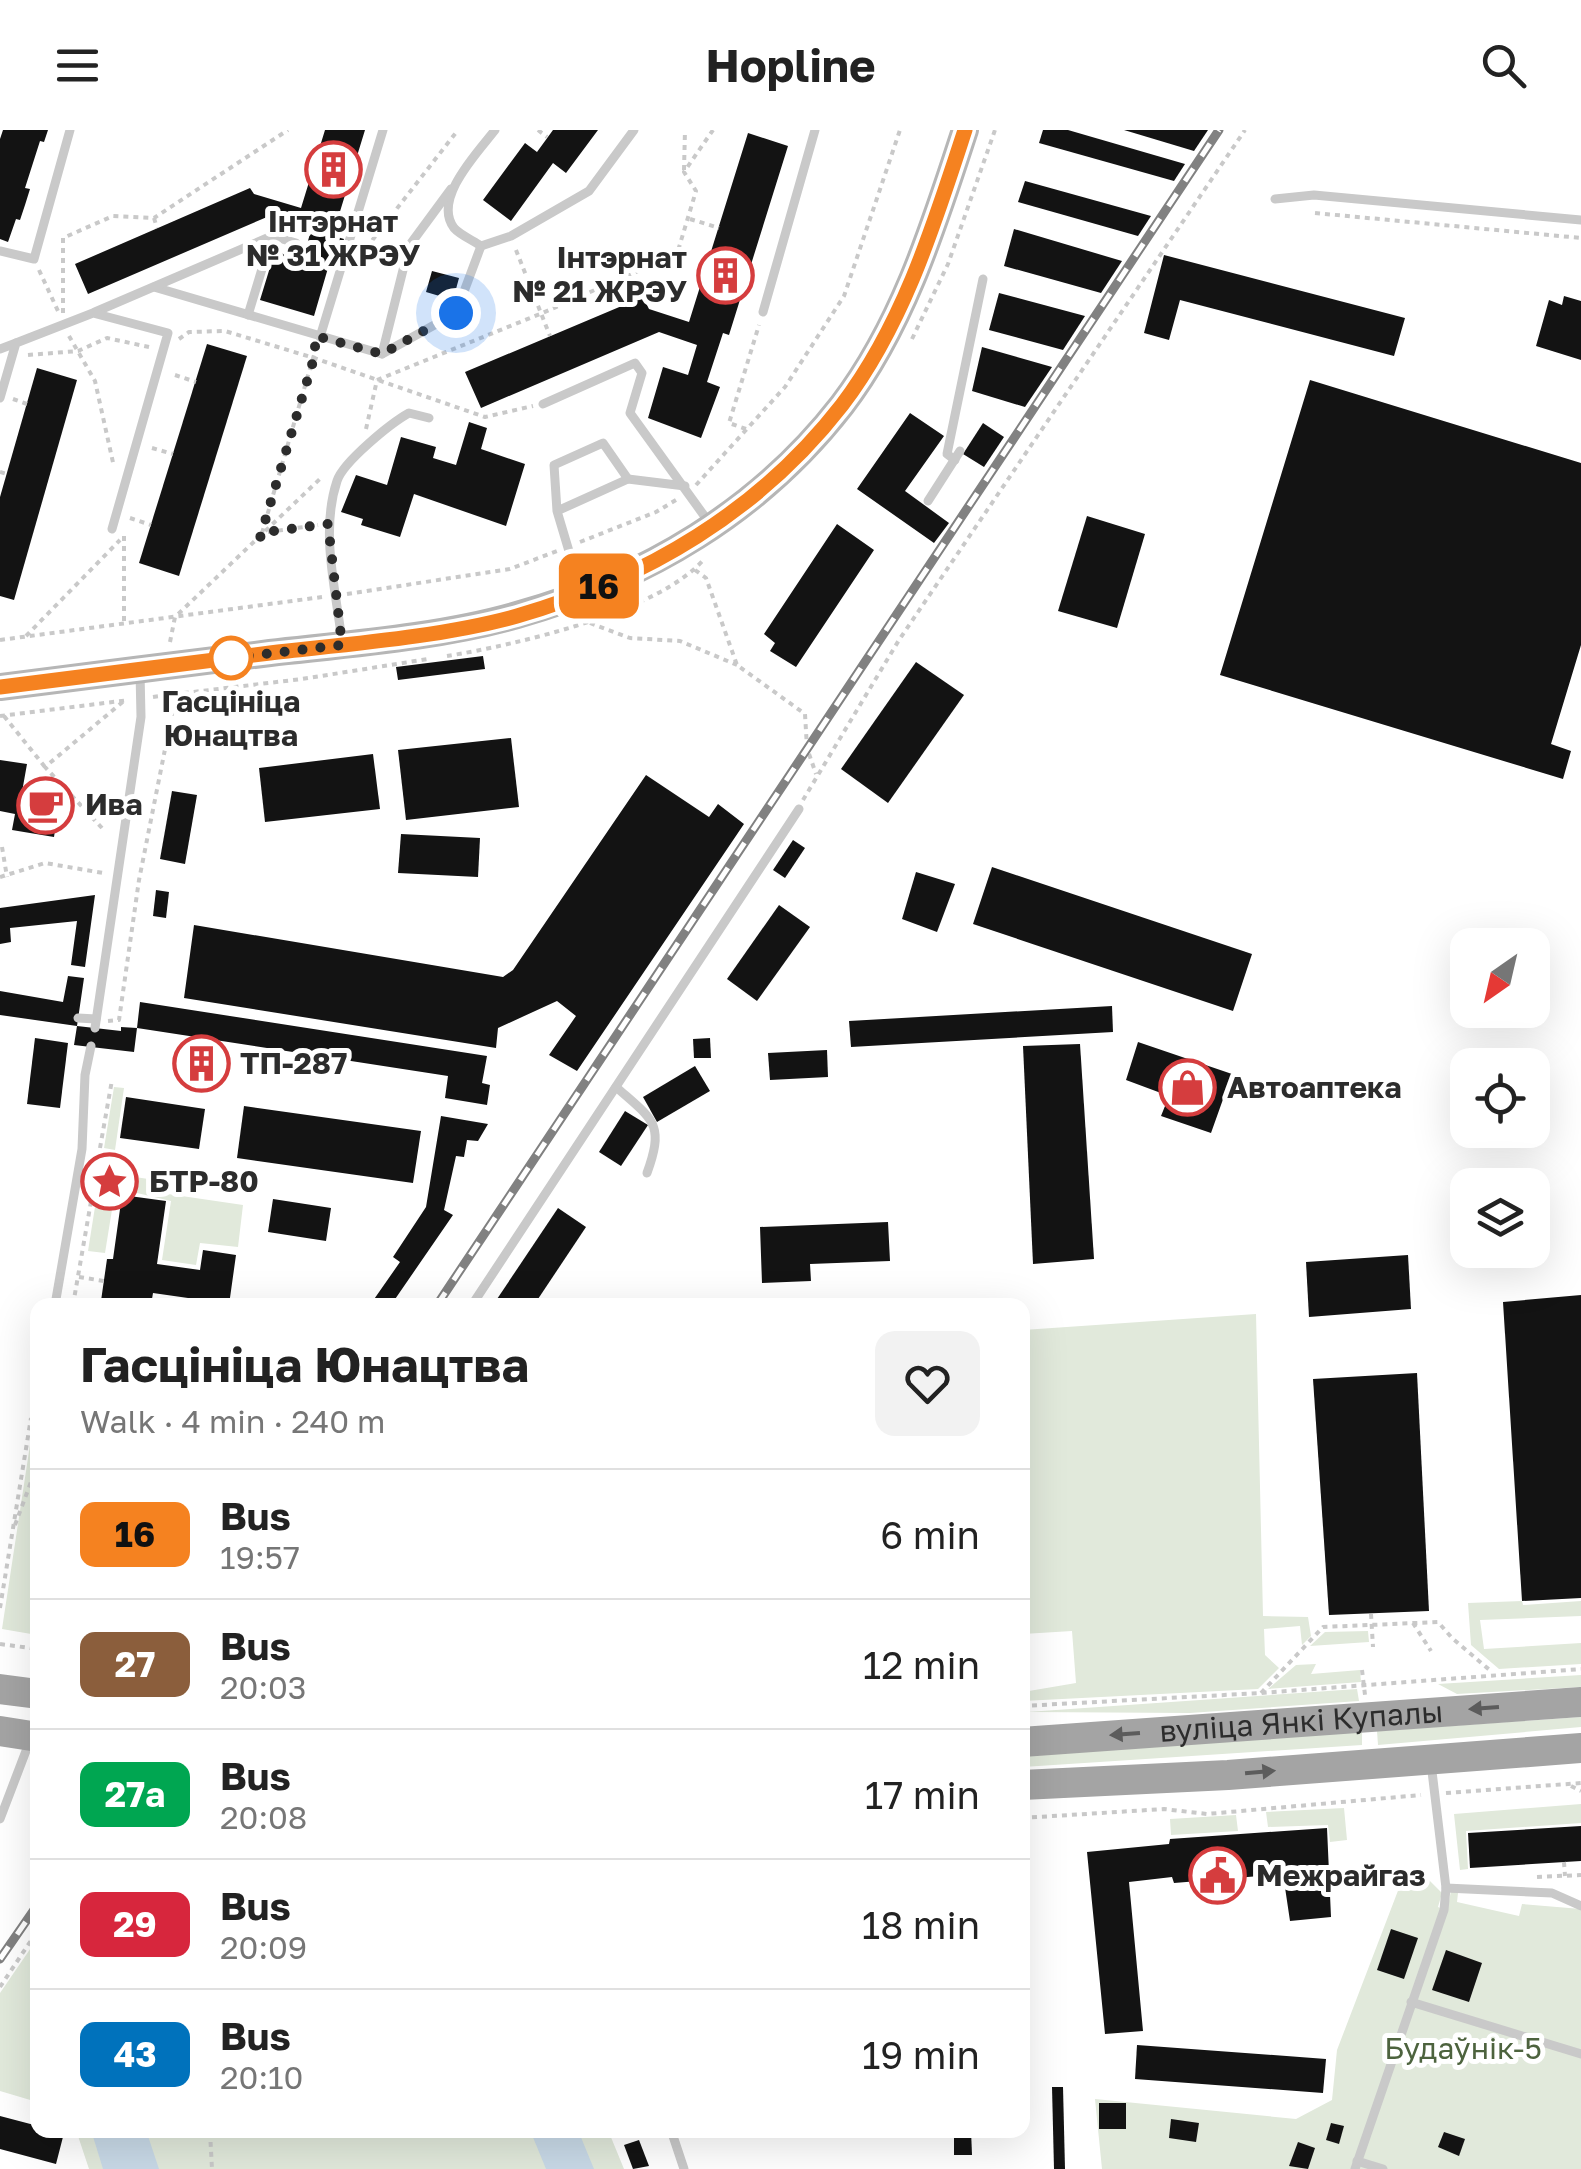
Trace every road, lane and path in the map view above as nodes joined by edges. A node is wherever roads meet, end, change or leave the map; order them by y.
1 (70, 130) edge
2 (288, 130) edge
3 (383, 130) edge
4 (458, 130) edge
5 (495, 130) edge
6 (538, 130) edge
7 (634, 130) edge
8 (686, 130) edge
9 (714, 130) edge
10 (815, 130) edge
11 (900, 130) edge
12 (965, 130) edge
13 (995, 130) edge
14 (1245, 130) edge
15 (548, 137) dead end
16 (684, 172) junction
17 (452, 187) junction
18 (1276, 199) dead end
19 (1315, 213) dead end
20 (154, 218) junction
21 (688, 218) junction
22 (1581, 220) edge
23 (157, 228) dead end
24 (719, 228) dead end
25 (272, 236) junction
26 (511, 236) junction
27 (1581, 238) edge
28 (296, 243) dead end
29 (481, 246) junction
30 (0, 251) edge
31 (34, 259) junction
32 (338, 276) junction
33 (984, 279) dead end
34 (154, 287) junction
35 (763, 312) joint
36 (93, 313) junction
37 (540, 314) junction
38 (248, 316) junction
39 (63, 325) junction
40 (318, 336) junction
41 (550, 336) dead end
42 (16, 343) junction
43 (0, 349) edge
44 (906, 349) dead end
45 (382, 354) junction
46 (314, 358) junction
47 (176, 374) dead end
48 (378, 380) junction
49 (196, 382) dead end
50 (4, 398) edge
51 (27, 404) dead end
52 (543, 404) joint
53 (429, 418) dead end
54 (746, 429) junction
55 (364, 434) dead end
56 (152, 448) dead end
57 (173, 454) dead end
58 (322, 476) dead end
59 (628, 479) junction
60 (687, 489) junction
61 (928, 500) dead end
62 (120, 504) junction
63 (557, 511) junction
64 (130, 518) dead end
65 (328, 524) junction
66 (151, 525) dead end
67 (712, 528) junction
68 (112, 529) dead end
69 (266, 532) junction
70 (124, 536) junction
71 (260, 538) junction
72 (567, 547) junction
73 (707, 556) dead end
74 (695, 570) junction
75 (582, 592) junction
76 (336, 595) junction
77 (175, 618) junction
78 (586, 622) junction
79 (124, 624) junction
80 (26, 636) junction
81 (170, 638) dead end
82 (0, 640) edge
83 (342, 645) junction
84 (737, 666) junction
85 (140, 669) junction
86 (0, 687) edge
87 (142, 698) junction
88 (124, 700) junction
89 (2, 716) edge
90 (46, 767) junction
91 (816, 776) junction
92 (799, 809) joint
93 (102, 828) dead end
94 (2, 847) dead end
95 (117, 876) junction
96 (3, 877) edge
97 (78, 1018) dead end
98 (95, 1023) junction
99 (91, 1046) dead end
100 (112, 1080) dead end
101 (616, 1087) junction
102 (100, 1148) dead end
103 (96, 1167) dead end
104 (647, 1173) dead end
105 (78, 1277) junction
106 (104, 1282) dead end
107 (56, 1298) edge
108 (74, 1298) edge
109 (477, 1298) edge
110 (30, 1439) edge
111 (30, 1485) edge
112 (12, 1534) junction
113 (0, 1608) edge
114 (1371, 1614) dead end
115 (1413, 1624) junction
116 (1372, 1626) junction
117 (0, 1644) edge
118 (30, 1648) edge
119 (1373, 1648) dead end
120 (1431, 1651) dead end
121 (1581, 1669) edge
122 (1362, 1670) dead end
123 (1495, 1674) junction
124 (1364, 1684) junction
125 (0, 1688) edge
126 (30, 1693) edge
127 (1261, 1693) junction
128 (1366, 1701) dead end
129 (1581, 1702) edge
130 (1030, 1706) edge
131 (0, 1731) edge
132 (30, 1735) edge
133 (1030, 1741) edge
134 (30, 1747) edge
135 (1581, 1748) edge
136 (1430, 1759) junction
137 (1030, 1785) edge
138 (1581, 1787) edge
139 (1435, 1794) junction
140 (1030, 1817) edge
141 (0, 1819) edge
142 (1564, 1862) dead end
143 (1581, 1875) edge
144 (1565, 1876) junction
145 (1532, 1877) dead end
146 (1446, 1888) junction
147 (1581, 1906) edge
148 (30, 1942) edge
149 (0, 1987) edge
150 (1411, 2002) junction
151 (1581, 2054) edge
152 (210, 2138) edge
153 (674, 2138) edge
154 (1356, 2165) edge
155 (212, 2169) edge
156 (684, 2169) edge
157 (1382, 2169) edge

1 - 31 lane
2 - 20 path
3 - 32 lane
4 - 32 path
5 - 17 lane
6 - 15 path
7 - 26 lane
8 - 16 path
9 - 16 path
10 - 35 lane
11 - 54 path
12 - 67 main road
13 - 44 path
14 - 91 path
16 - 21 path
17 - 29 lane
17 - 45 lane
18 - 22 lane
19 - 27 path
20 - 23 path
20 - 31 path
21 - 24 path
21 - 37 path
25 - 28 lane
25 - 34 lane
25 - 38 lane
26 - 29 lane
26 - 37 path
29 - 45 lane
30 - 31 lane
32 - 40 lane
33 - 61 lane
34 - 36 lane
34 - 38 lane
35 - 54 path
36 - 39 lane
36 - 62 lane
37 - 41 path
37 - 48 path
38 - 40 lane
39 - 42 lane
39 - 62 path
40 - 45 lane
40 - 46 path
42 - 43 lane
42 - 50 lane
46 - 48 path
46 - 71 path
47 - 49 path
48 - 52 path
48 - 55 path
50 - 51 path
52 - 60 lane
53 - 65 lane
54 - 60 path
56 - 57 path
58 - 69 path
59 - 60 lane
59 - 63 lane
59 - 63 lane
60 - 67 lane
60 - 72 path
62 - 68 lane
62 - 70 path
63 - 72 lane
64 - 66 path
65 - 69 path
65 - 76 lane
67 - 75 main road
69 - 71 path
70 - 79 path
70 - 80 path
71 - 77 path
72 - 75 lane
72 - 76 path
73 - 74 path
74 - 78 path
74 - 84 path
75 - 83 main road
76 - 77 path
76 - 83 lane
77 - 79 path
77 - 81 path
78 - 84 path
78 - 98 path
79 - 80 path
80 - 82 path
83 - 85 main road
84 - 91 path
85 - 86 main road
85 - 87 lane
87 - 88 path
87 - 95 lane
88 - 89 path
88 - 90 path
89 - 90 path
90 - 93 path
91 - 92 path
92 - 101 lane
94 - 96 path
95 - 96 path
95 - 98 lane
97 - 98 lane
99 - 107 lane
100 - 102 path
101 - 104 lane
101 - 109 lane
103 - 105 path
105 - 106 path
105 - 108 path
110 - 112 path
111 - 112 path
112 - 113 path
114 - 116 path
115 - 116 path
115 - 120 path
115 - 123 path
116 - 119 path
116 - 127 path
117 - 118 path
121 - 123 path
122 - 124 path
123 - 124 path
124 - 127 path
124 - 128 path
125 - 126 main road
127 - 130 path
129 -> 133 main road, вуліца Янкі Купалы
131 - 132 main road
134 - 141 lane
135 - 136 main road, вуліца Янкі Купалы
137 -> 136 main road, вуліца Янкі Купалы
136 - 139 lane
138 - 139 path
139 - 140 path
139 - 146 lane
142 - 144 path
143 - 144 path
144 - 145 path
146 - 147 lane
146 - 150 lane
148 - 149 path
150 - 151 lane
150 - 154 lane
152 - 155 path
153 - 156 lane
154 - 157 lane

